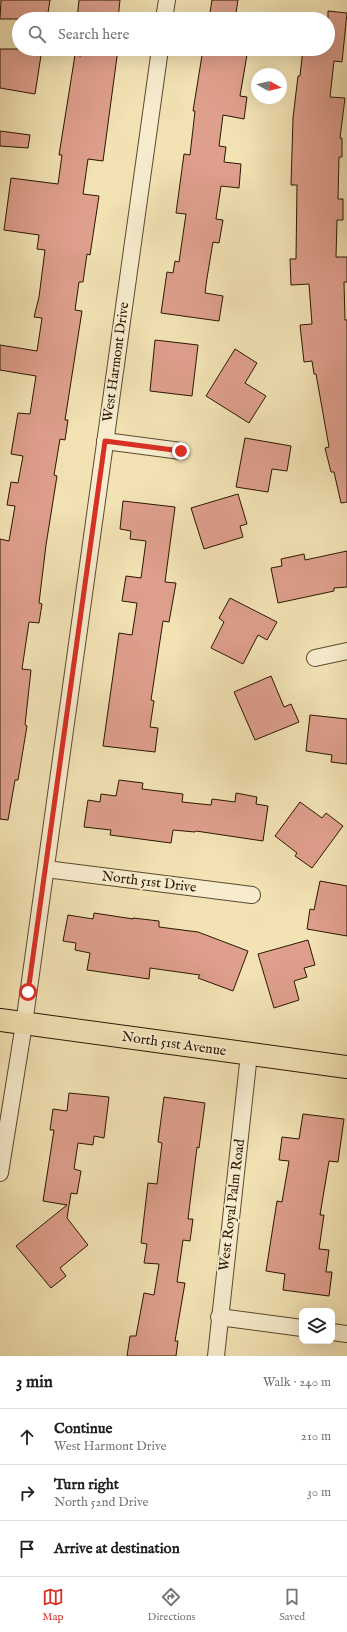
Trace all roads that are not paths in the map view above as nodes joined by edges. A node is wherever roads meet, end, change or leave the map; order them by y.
1 (167, 0) edge
2 (165, 12) edge
3 (159, 56) edge
4 (105, 441) junction
5 (181, 451) dead end
6 (347, 651) edge
7 (314, 658) dead end
8 (46, 869) junction
9 (252, 895) dead end
10 (0, 1020) edge
11 (24, 1024) junction
12 (249, 1054) junction
13 (347, 1067) edge
14 (0, 1174) edge
15 (219, 1317) junction
16 (299, 1328) edge
17 (335, 1332) edge
18 (347, 1334) edge
19 (216, 1356) edge

1 - 2 street
3 - 4 street, West Harmont Drive
4 - 5 street
4 - 8 street, West Harmont Drive
6 - 7 street
8 - 9 street, North 51st Drive
8 - 11 street, West Harmont Drive
10 - 11 main road, North 51st Avenue
11 - 12 main road, North 51st Avenue
11 - 14 street, West Harmont Drive
12 - 13 main road, North 51st Avenue
12 - 15 street, West Royal Palm Road
15 - 16 street
15 - 19 street, West Royal Palm Road
17 - 18 street

